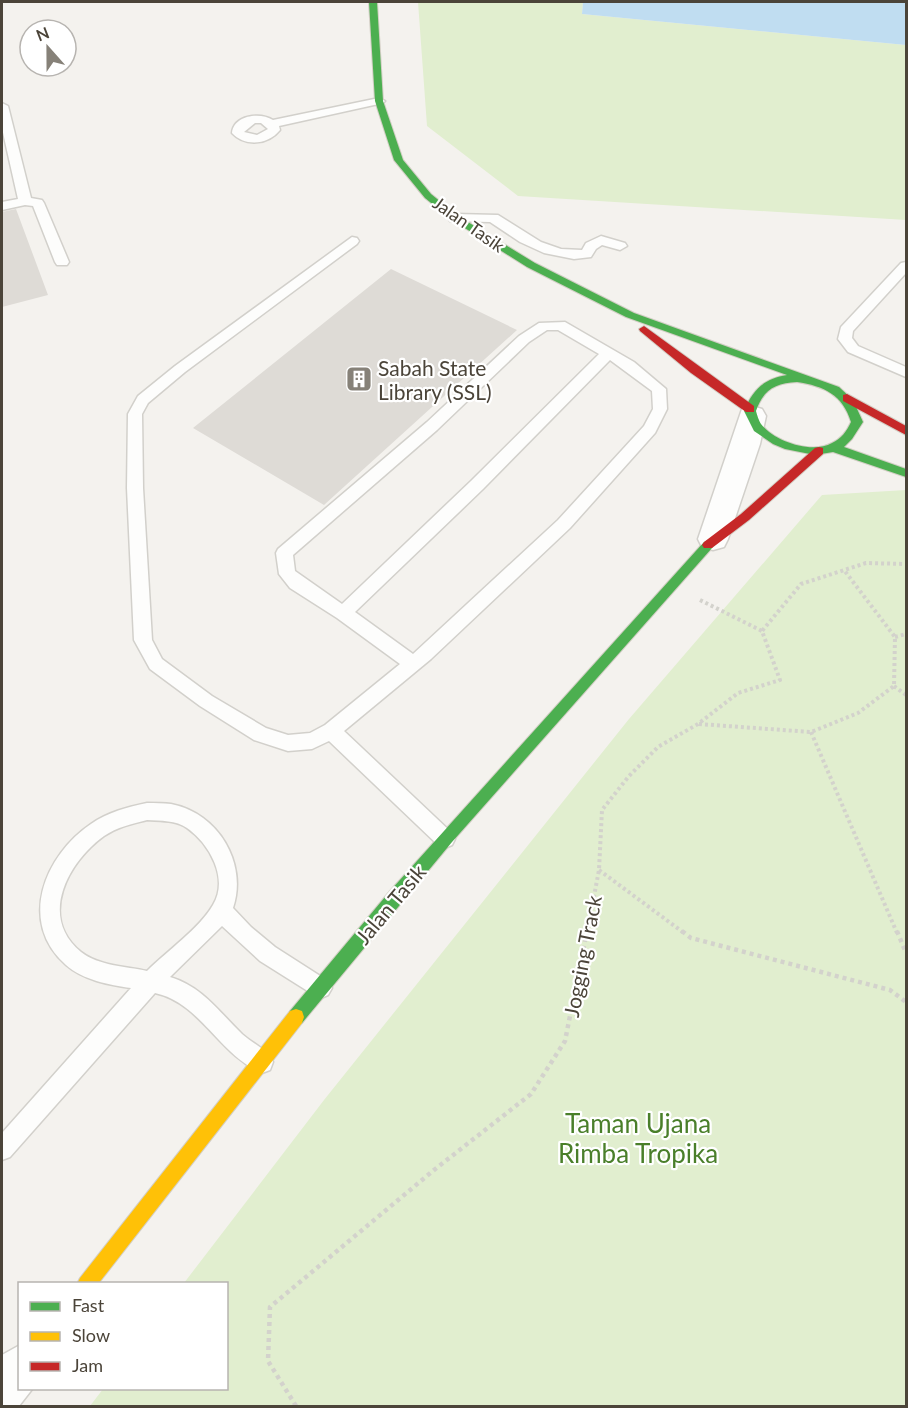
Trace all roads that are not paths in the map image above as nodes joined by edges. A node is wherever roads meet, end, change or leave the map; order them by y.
1 (373, 2) edge
2 (379, 101) junction
3 (2, 106) edge
4 (272, 124) dead end
5 (25, 201) junction
6 (2, 206) edge
7 (455, 219) junction
8 (352, 241) dead end
9 (620, 246) dead end
10 (62, 262) dead end
11 (906, 266) edge
12 (630, 315) junction
13 (609, 353) junction
14 (906, 372) edge
15 (807, 378) junction
16 (847, 398) junction
17 (751, 412) junction
18 (906, 430) edge
19 (834, 448) junction
20 (819, 451) junction
21 (906, 473) edge
22 (713, 539) junction
23 (343, 613) junction
24 (413, 664) junction
25 (331, 731) junction
26 (445, 839) junction
27 (222, 910) junction
28 (151, 981) junction
29 (321, 988) junction
30 (262, 1062) junction
31 (2, 1149) edge
32 (88, 1282) edge
33 (18, 1371) edge
34 (2, 1391) edge

1 - 2 street, Jalan Tasik
2 - 4 lane
2 - 7 street, Jalan Tasik
3 - 5 lane
5 - 6 lane
5 - 10 lane
7 - 9 lane
7 - 12 street, Jalan Tasik
8 - 25 lane
11 - 14 lane
12 - 15 street, Jalan Tasik
12 - 17 street, Jalan Tasik
13 - 23 lane
13 - 23 lane
13 - 24 lane
15 - 16 street
15 - 17 street
16 - 18 street
16 - 19 street
17 - 20 street
17 - 22 street, Jalan Tasik
19 - 20 street
19 - 21 street
20 - 22 street, Jalan Tasik
22 - 26 street, Jalan Tasik
23 - 24 lane
24 - 25 lane
25 - 26 lane
26 - 29 street, Jalan Tasik
27 - 28 lane
27 - 28 lane
27 - 29 lane
28 - 30 lane
28 - 31 lane
29 - 30 street, Jalan Tasik
30 - 32 street, Jalan Tasik
33 - 34 street

